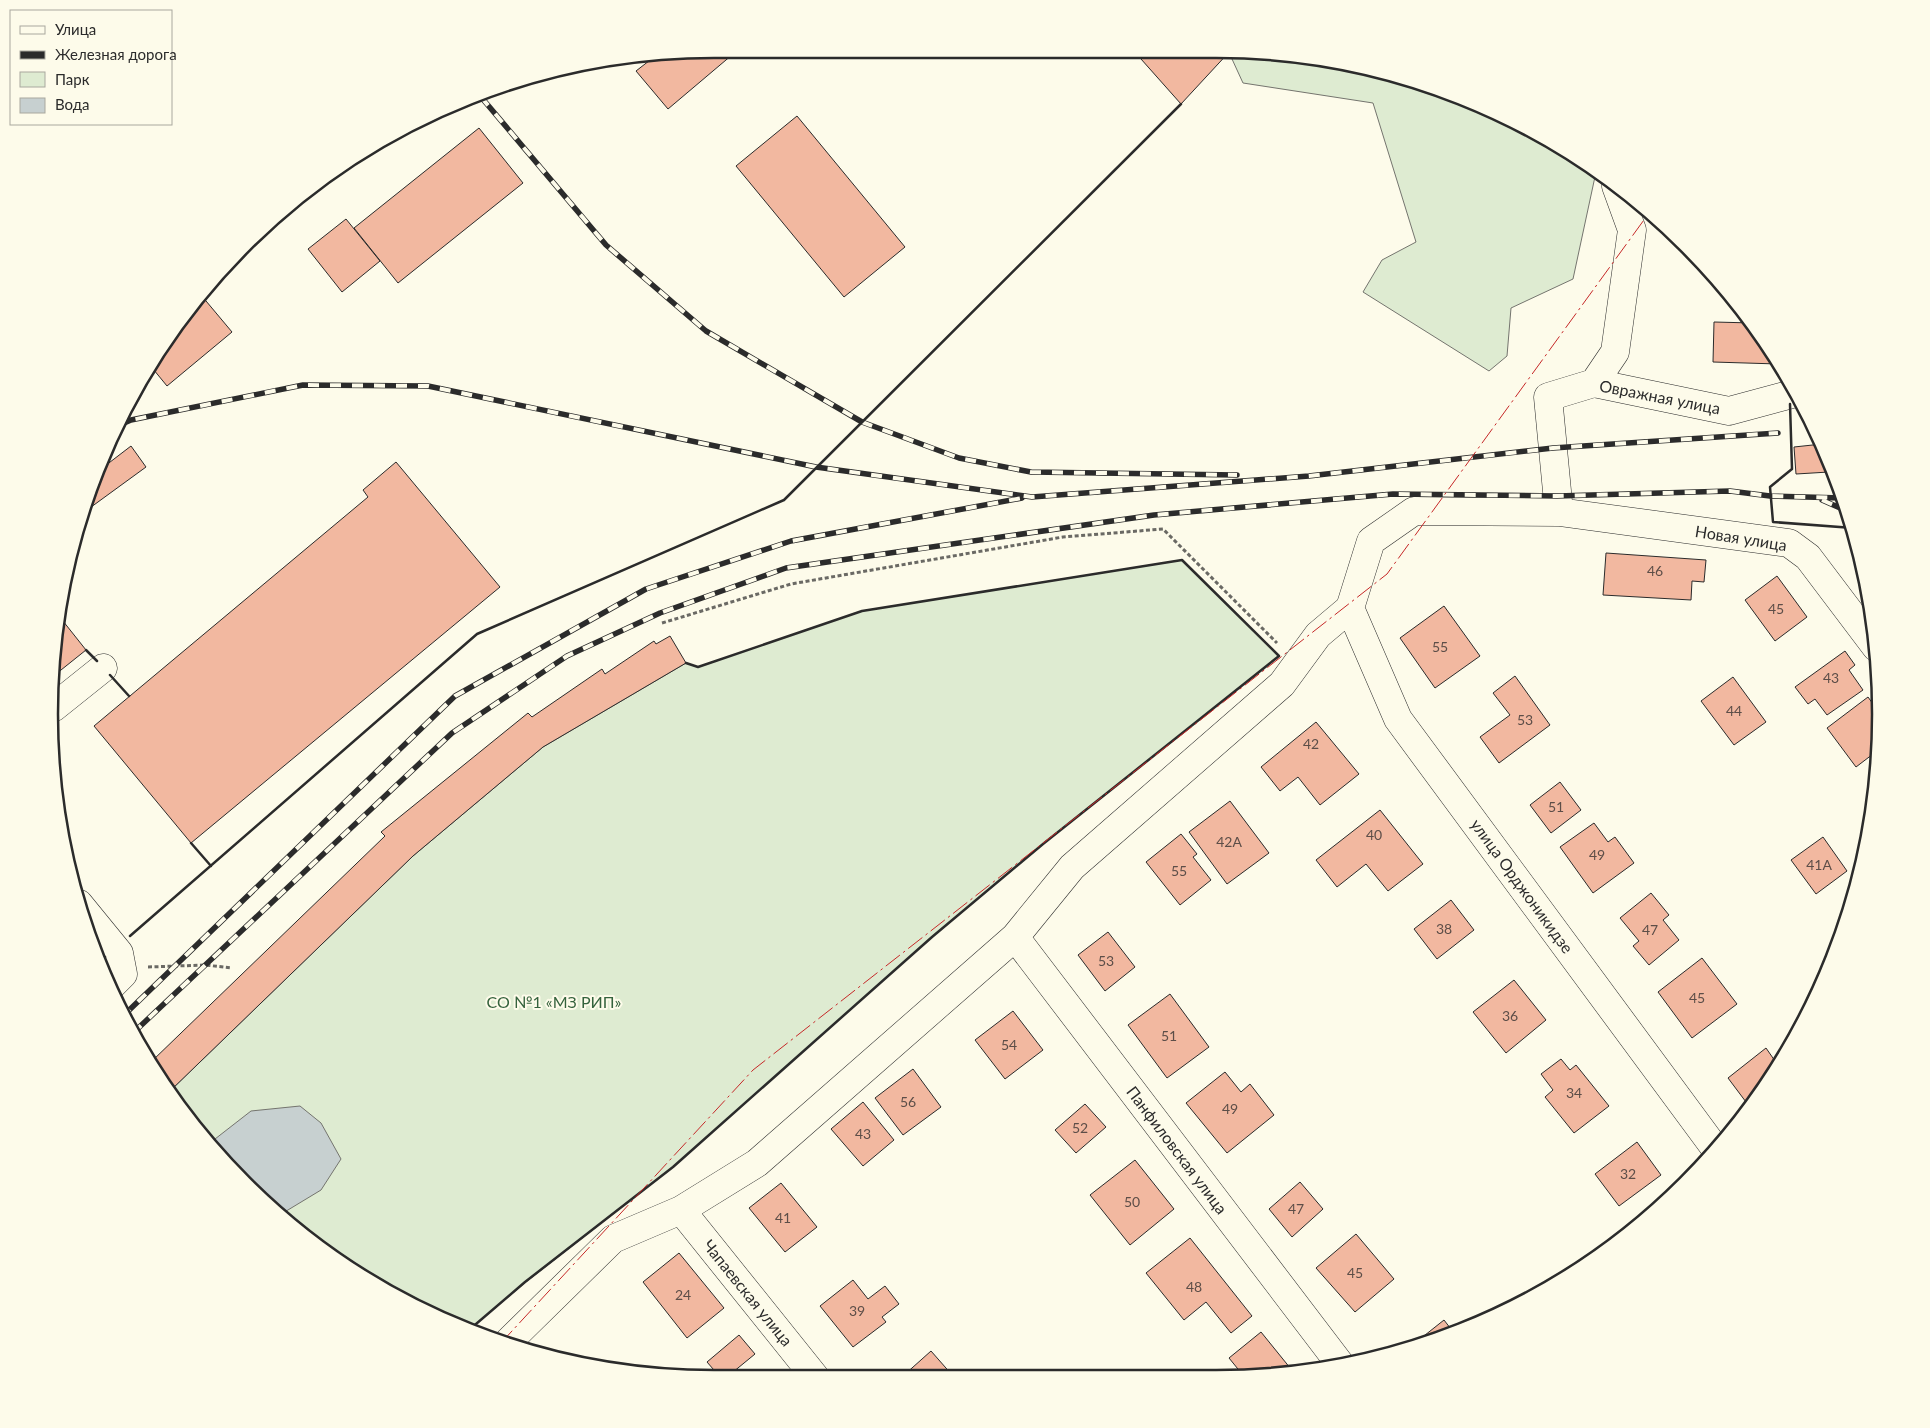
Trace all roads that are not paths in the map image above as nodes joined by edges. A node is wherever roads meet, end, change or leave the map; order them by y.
1 (1620, 196) edge
2 (1594, 383) junction
3 (1790, 395) edge
4 (1559, 512) junction
5 (1350, 608) junction
6 (1868, 636) edge
7 (103, 668) dead end
8 (58, 705) edge
9 (90, 917) edge
10 (1015, 937) junction
11 (116, 981) edge
12 (1712, 1144) edge
13 (681, 1210) junction
14 (512, 1339) edge
15 (1336, 1359) edge
16 (809, 1370) edge

1 - 2 street
2 - 3 street, Овражная улица
2 - 4 street, Овражная улица
4 - 5 street, Новая улица
4 - 6 street, Новая улица
5 - 10 street
5 - 12 street, улица Орджоникидзе
7 - 8 street
9 - 11 street
10 - 13 street
10 - 15 street, Панфиловская улица
13 - 14 street
13 - 16 street, Чапаевская улица

